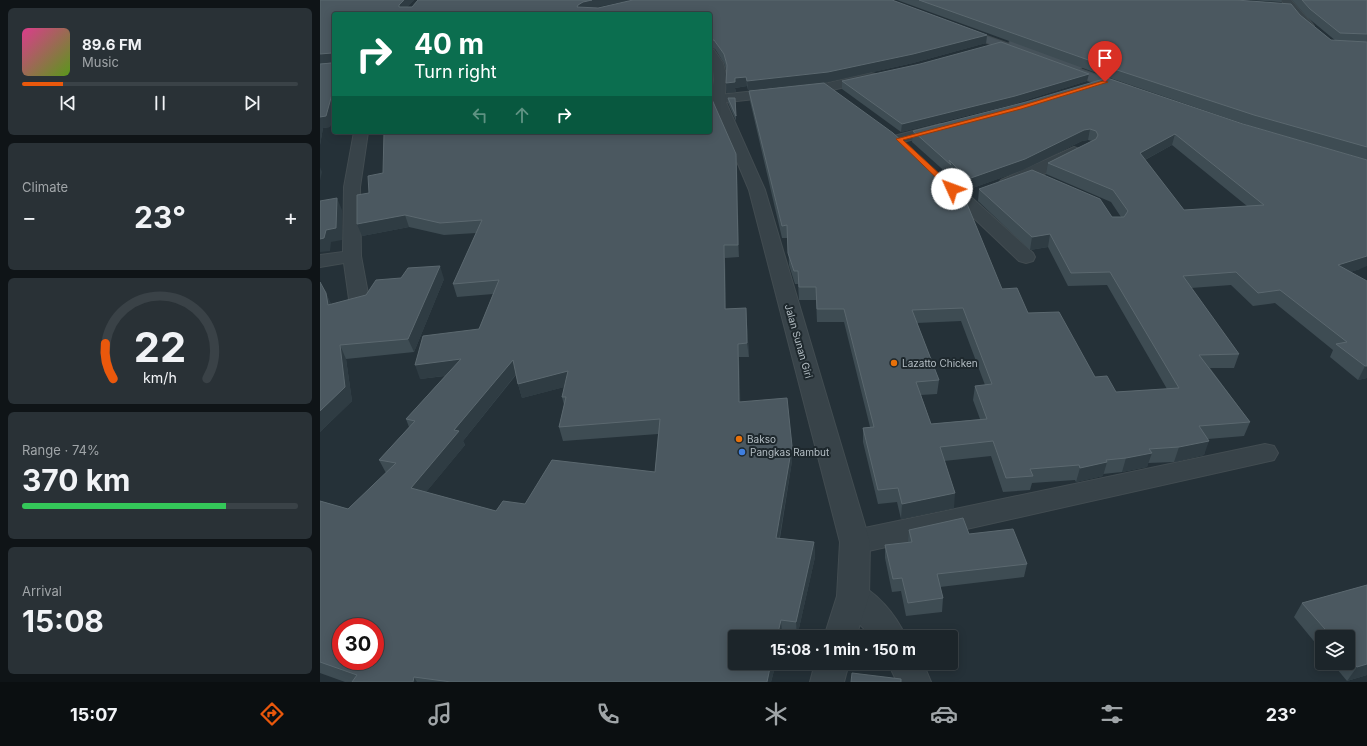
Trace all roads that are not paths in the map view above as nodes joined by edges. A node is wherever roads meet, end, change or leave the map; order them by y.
1 (1289, 3) edge
2 (1276, 6) edge
3 (1317, 33) edge
4 (1001, 44) junction
5 (979, 50) edge
6 (712, 55) edge
7 (886, 73) edge
8 (1105, 82) junction
9 (828, 86) junction
10 (1084, 89) edge
11 (845, 99) edge
12 (714, 100) edge
13 (951, 125) edge
14 (886, 129) edge
15 (361, 134) edge
16 (899, 139) junction
17 (1088, 146) edge
18 (910, 150) edge
19 (934, 172) edge
20 (1030, 174) junction
21 (1050, 183) edge
22 (993, 188) edge
23 (978, 194) edge
24 (963, 199) junction
25 (352, 256) junction
26 (1026, 257) dead end
27 (320, 261) edge
28 (359, 299) edge
29 (1265, 453) dead end
30 (855, 542) junction
31 (853, 596) junction
32 (842, 630) edge
33 (886, 630) edge
34 (830, 670) edge
35 (908, 670) edge
36 (827, 682) edge
37 (914, 682) edge

1 - 2 street
1 - 3 street
4 - 5 street
4 - 8 main road
4 - 8 main road
6 - 12 street
7 - 9 street
8 - 10 street
9 - 11 street
9 - 12 street
12 - 30 street, Jalan Sunan Giri
13 - 16 street
14 - 16 street
15 - 25 street
16 - 18 street
17 - 20 street
19 - 24 street
20 - 21 street
20 - 22 street
23 - 24 street
24 - 26 street
25 - 27 street
25 - 28 street
29 - 30 street
30 - 31 street, Jalan Sunan Giri
31 - 32 street, Jalan Sunan Giri
31 - 33 street
34 - 36 street
35 - 37 street

